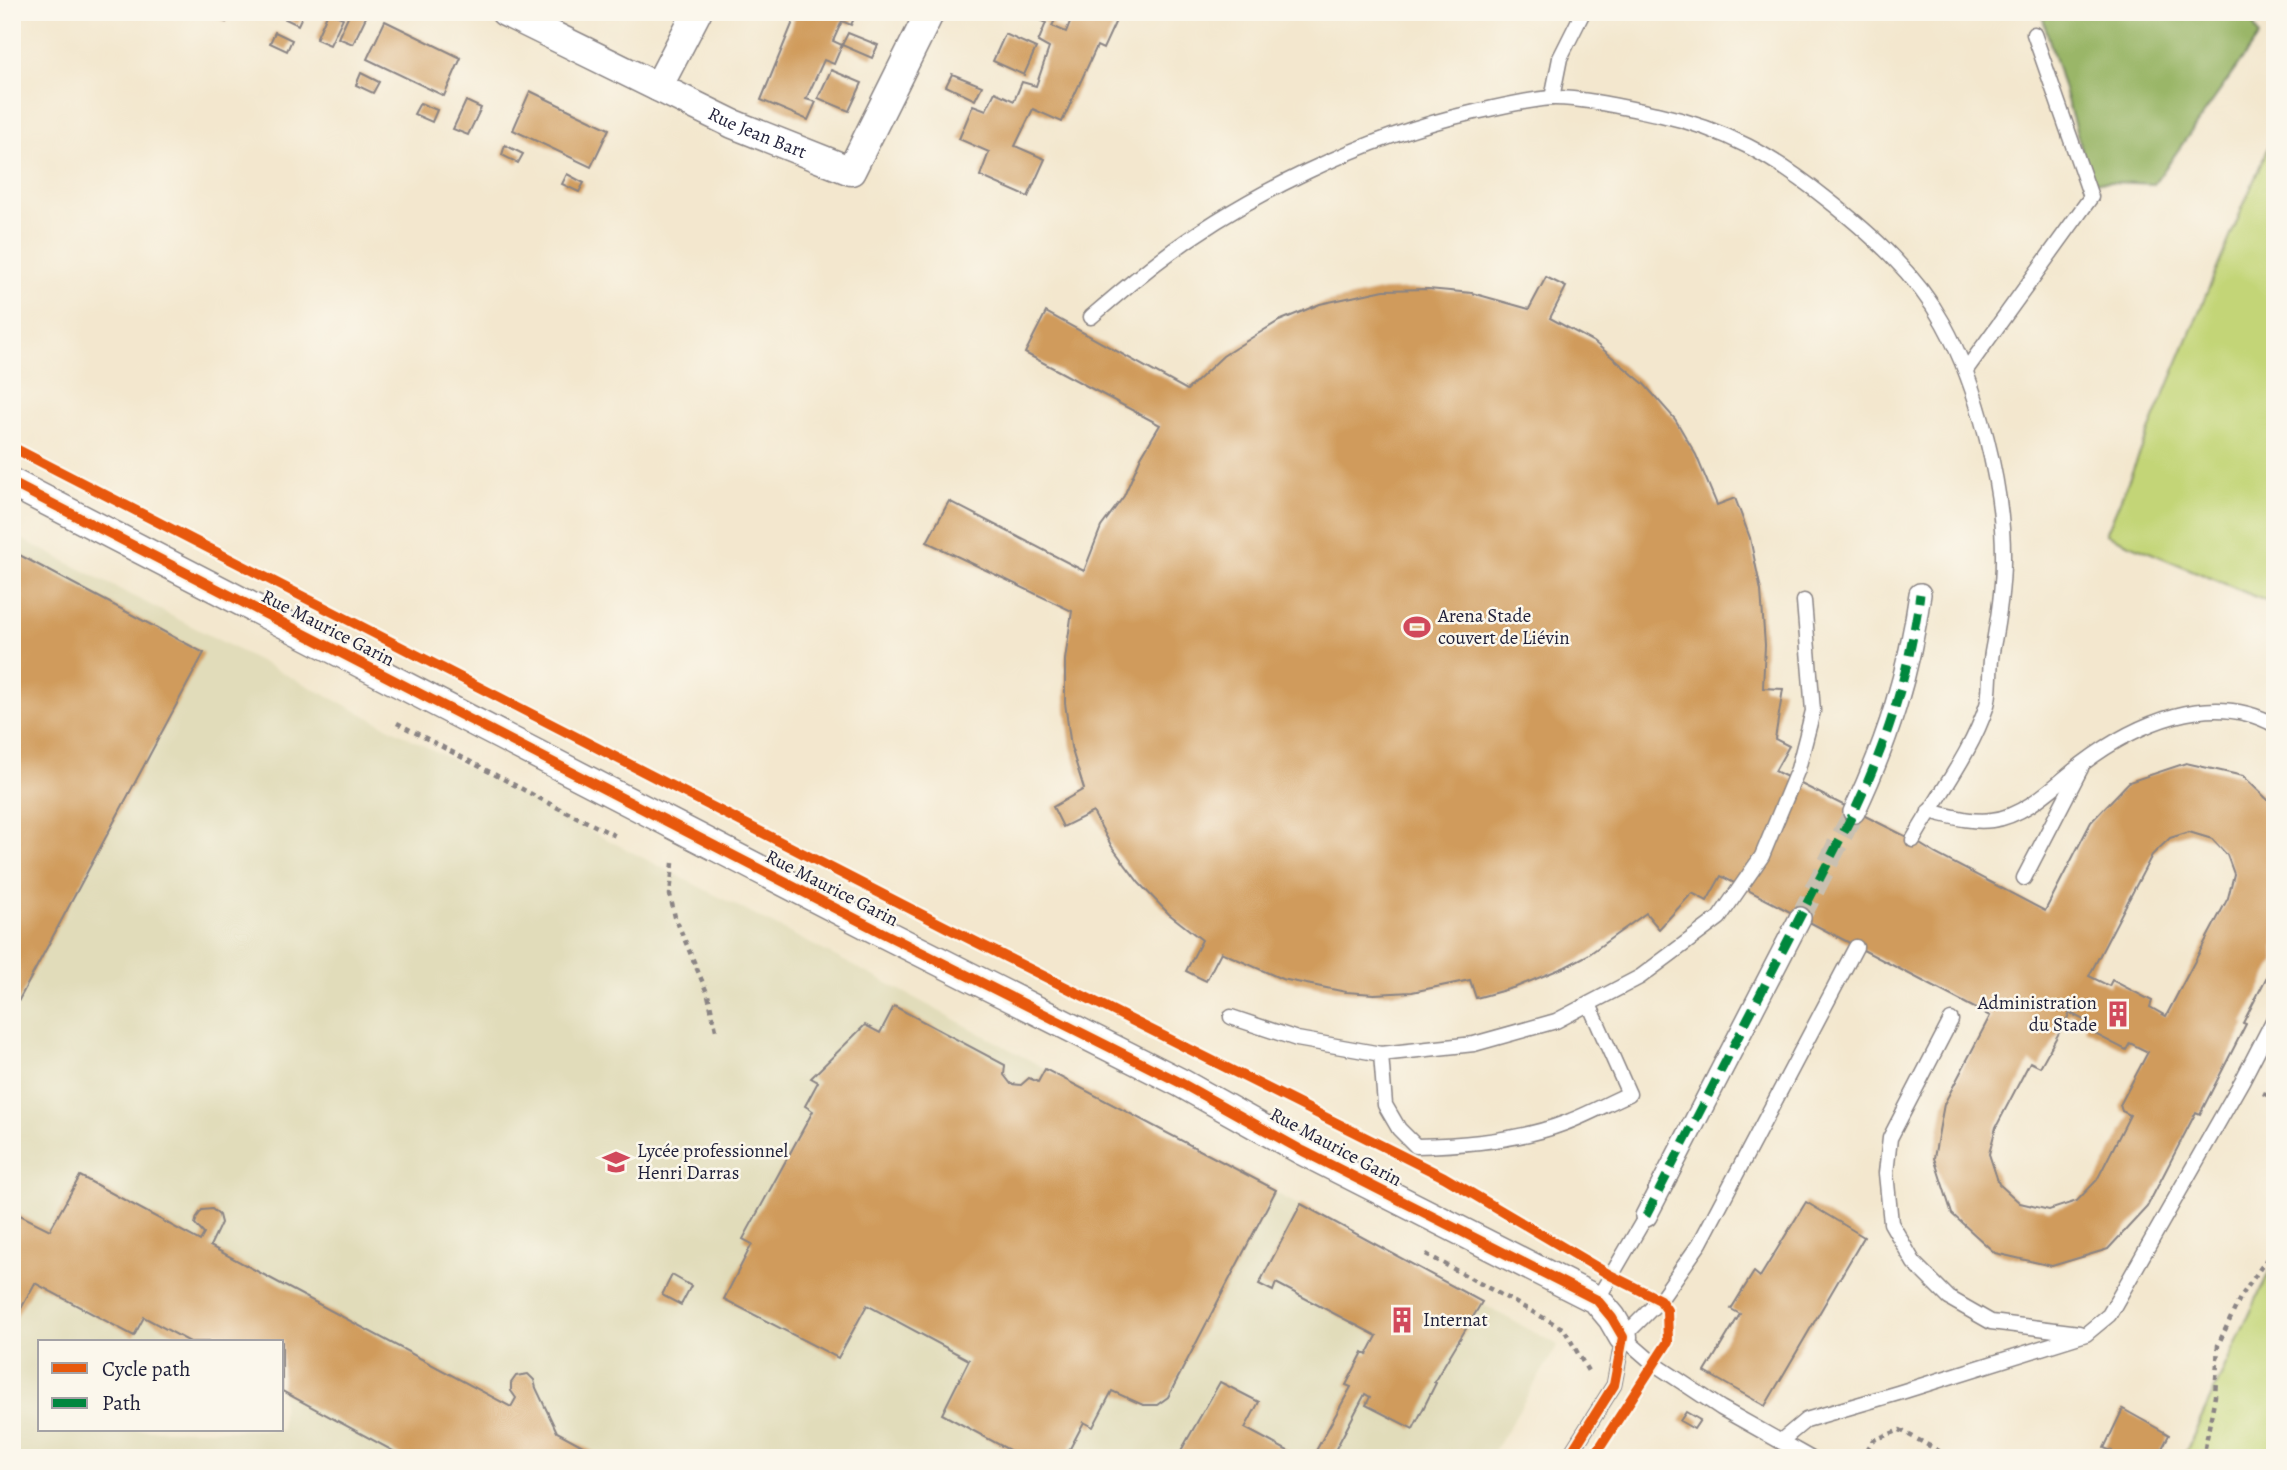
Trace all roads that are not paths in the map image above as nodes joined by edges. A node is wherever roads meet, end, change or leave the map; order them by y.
1 (505, 12) edge
2 (697, 12) edge
3 (930, 12) edge
4 (1583, 12) edge
5 (2034, 34) dead end
6 (658, 87) junction
7 (1552, 98) junction
8 (1091, 317) dead end
9 (1966, 370) junction
10 (12, 483) edge
11 (1920, 594) dead end
12 (1804, 601) dead end
13 (2275, 725) edge
14 (2083, 764) junction
15 (1929, 811) junction
16 (1854, 812) tunnel mouth
17 (1913, 840) dead end
18 (2024, 878) dead end
19 (1800, 918) tunnel mouth
20 (1856, 947) dead end
21 (1589, 1004) junction
22 (1231, 1017) dead end
23 (2275, 1017) edge
24 (1951, 1020) dead end
25 (1381, 1054) junction
26 (1647, 1216) joint
27 (1597, 1300) junction
28 (2086, 1334) junction
29 (1623, 1337) junction
30 (1782, 1440) junction
31 (1568, 1458) edge
32 (1810, 1458) edge

1 - 6 street, Rue Jean Bart
2 - 6 street
3 - 6 street, Rue Jean Bart
4 - 7 lane
5 - 9 lane
7 - 8 lane
7 - 9 lane
9 - 15 lane
10 - 27 street, Rue Maurice Garin
11 - 16 street
12 - 21 lane
13 - 14 lane
14 - 15 lane
14 - 18 lane
15 - 17 lane
19 - 26 street
20 - 29 lane
21 - 25 lane
21 - 25 lane
22 - 25 lane
23 - 28 lane
24 - 28 lane
26 - 27 lane
27 - 29 street, Rue Maurice Garin
28 - 30 lane
29 - 30 lane
29 - 31 lane
30 - 32 lane

